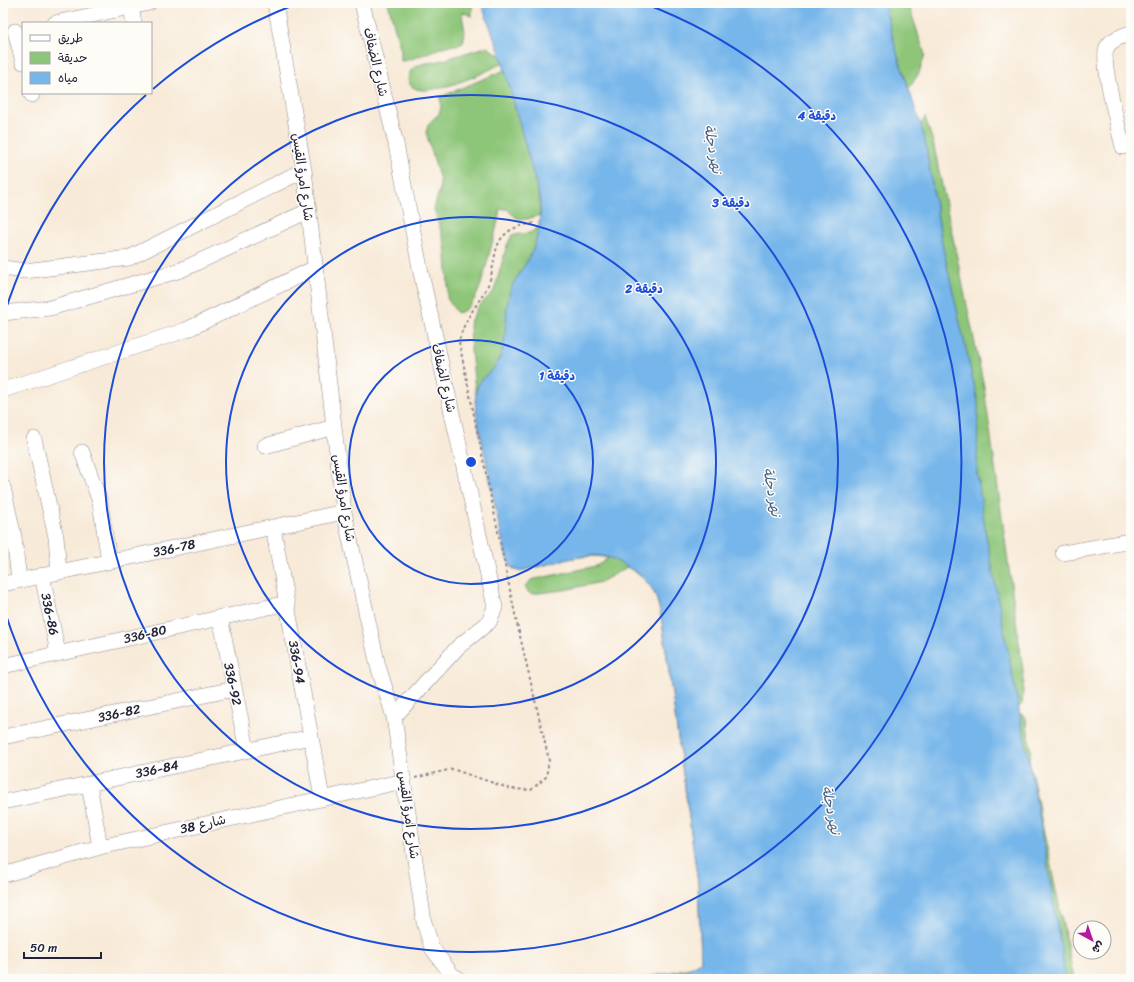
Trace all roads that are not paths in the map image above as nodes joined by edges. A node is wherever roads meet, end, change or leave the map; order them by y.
1 (149, 3) edge
2 (275, 3) edge
3 (362, 3) edge
4 (131, 7) junction
5 (71, 21) edge
6 (134, 22) edge
7 (14, 32) edge
8 (1131, 33) edge
9 (22, 59) edge
10 (1123, 147) dead end
11 (304, 170) junction
12 (308, 212) junction
13 (3, 268) edge
14 (315, 268) junction
15 (3, 313) edge
16 (3, 390) edge
17 (334, 426) junction
18 (34, 439) dead end
19 (265, 446) dead end
20 (82, 452) dead end
21 (3, 487) edge
22 (344, 512) junction
23 (273, 527) junction
24 (1131, 541) edge
25 (1063, 553) dead end
26 (109, 561) junction
27 (59, 572) junction
28 (42, 576) junction
29 (19, 580) junction
30 (3, 584) edge
31 (287, 602) junction
32 (220, 618) junction
33 (58, 653) junction
34 (3, 666) edge
35 (234, 689) junction
36 (394, 717) junction
37 (3, 737) edge
38 (311, 737) junction
39 (247, 750) junction
40 (404, 781) junction
41 (88, 784) junction
42 (322, 798) junction
43 (3, 802) edge
44 (100, 847) junction
45 (3, 875) edge
46 (459, 979) edge

1 - 4 street
2 - 11 street, شارع امرؤ القيس
3 - 36 street, شارع الضفاف
4 - 5 street
4 - 6 street
7 - 9 street
8 - 10 street
11 - 12 street, شارع امرؤ القيس
11 - 13 street
12 - 14 street, شارع امرؤ القيس
12 - 15 street
14 - 16 street
14 - 17 street, شارع امرؤ القيس
17 - 19 street
17 - 22 street, شارع امرؤ القيس
18 - 27 street
20 - 26 street
21 - 29 street
22 - 23 street, 336-78
22 - 36 street, شارع امرؤ القيس
23 - 26 street, 336-78
23 - 31 street, 336-94
24 - 25 street
26 - 27 street, 336-78
27 - 28 street, 336-78
28 - 29 street, 336-78
28 - 33 street, 336-86
29 - 30 street, 336-78
31 - 32 street, 336-80
31 - 38 street, 336-94
32 - 33 street, 336-80
32 - 35 street, 336-92
33 - 34 street, 336-80
35 - 37 street, 336-82
35 - 39 street, 336-92
36 - 40 street, شارع امرؤ القيس
38 - 39 street, 336-84
38 - 42 street, 336-94
39 - 41 street, 336-84
40 - 42 street, شارع 38
40 - 46 street, شارع امرؤ القيس
41 - 43 street, 336-84
41 - 44 street
42 - 44 street, شارع 38
44 - 45 street, شارع 38

